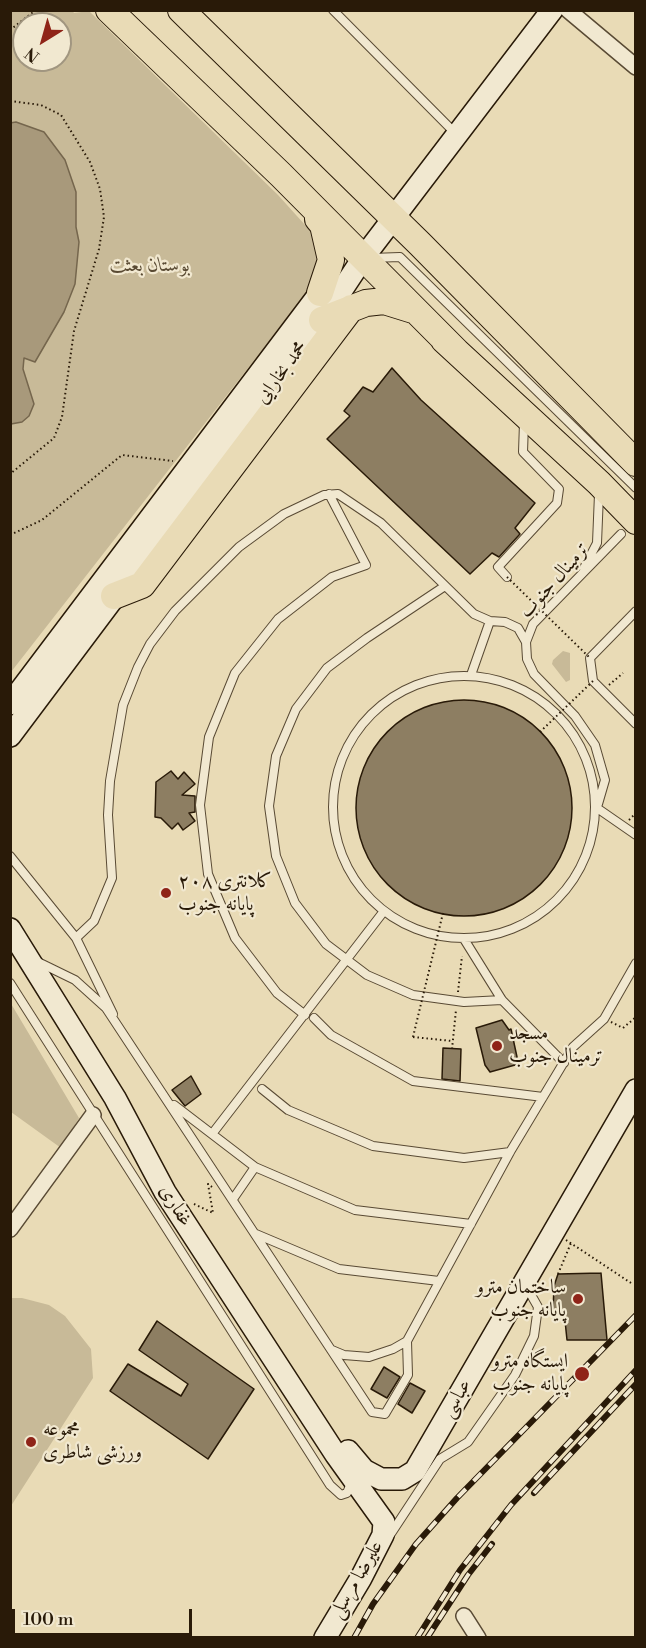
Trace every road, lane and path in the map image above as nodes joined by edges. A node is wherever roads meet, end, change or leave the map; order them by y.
1 (36, 10) edge
2 (109, 10) edge
3 (181, 10) edge
4 (333, 10) edge
5 (552, 10) edge
6 (568, 10) edge
7 (10, 30) edge
8 (636, 67) edge
9 (10, 100) edge
10 (457, 135) junction
11 (281, 175) junction
12 (393, 219) junction
13 (363, 258) junction
14 (320, 293) junction
15 (351, 308) junction
16 (322, 320) junction
17 (456, 351) junction
18 (513, 404) junction
19 (190, 462) junction
20 (636, 463) edge
21 (10, 474) edge
22 (599, 483) junction
23 (636, 488) edge
24 (329, 494) junction
25 (628, 527) edge
26 (10, 535) edge
27 (580, 576) junction
28 (507, 577) joint
29 (445, 586) junction
30 (114, 596) junction
31 (636, 611) edge
32 (490, 621) junction
33 (526, 642) junction
34 (590, 658) junction
35 (623, 673) dead end
36 (471, 675) junction
37 (592, 681) junction
38 (602, 690) junction
39 (10, 704) edge
40 (636, 724) edge
41 (540, 732) dead end
42 (10, 736) edge
43 (597, 808) junction
44 (636, 835) edge
45 (10, 856) edge
46 (384, 911) junction
47 (443, 913) dead end
48 (10, 929) edge
49 (76, 938) junction
50 (464, 939) junction
51 (28, 956) junction
52 (348, 961) junction
53 (636, 963) edge
54 (10, 982) edge
55 (502, 1000) junction
56 (309, 1017) junction
57 (636, 1017) edge
58 (604, 1019) junction
59 (118, 1026) junction
60 (452, 1041) dead end
61 (564, 1063) junction
62 (262, 1089) dead end
63 (636, 1090) edge
64 (543, 1097) junction
65 (168, 1100) junction
66 (93, 1115) junction
67 (212, 1134) junction
68 (510, 1152) junction
69 (255, 1167) junction
70 (165, 1192) junction
71 (233, 1199) junction
72 (471, 1224) junction
73 (10, 1229) edge
74 (256, 1234) junction
75 (563, 1237) junction
76 (558, 1274) dead end
77 (439, 1281) junction
78 (524, 1283) junction
79 (631, 1283) dead end
80 (407, 1341) junction
81 (331, 1349) junction
82 (293, 1387) junction
83 (351, 1476) junction
84 (384, 1522) joint
85 (464, 1616) dead end
86 (330, 1628) edge
87 (478, 1638) edge

1 - 7 path
2 - 11 highway
3 - 12 highway
4 - 10 lane
5 - 10 main road, محمد بخارایی
6 - 8 street
9 - 21 path
10 - 12 main road, محمد بخارایی
11 - 13 highway
11 - 14 highway
12 - 13 main road, محمد بخارایی
12 - 20 highway
13 - 14 lane
13 - 16 main road, محمد بخارایی
13 - 17 highway
13 - 23 lane
14 - 19 main road, محمد بخارایی
15 - 16 highway
15 - 17 highway
15 - 30 highway
16 - 30 main road, محمد بخارایی
17 - 18 highway
18 - 22 highway
18 - 28 lane
19 - 26 path
19 - 39 main road, محمد بخارایی
22 - 25 highway
22 - 27 lane
24 - 29 lane
24 - 49 lane
24 - 56 lane
25 - 27 lane, ترمینال جنوب
27 - 33 lane, ترمینال جنوب
28 - 34 path, bridge
29 - 32 lane
29 - 52 lane
30 - 42 main road, محمد بخارایی
31 - 34 lane
32 - 33 lane
32 - 36 lane
33 - 43 lane, ترمینال جنوب
34 - 37 lane
35 - 38 path
36 - 43 lane
36 - 46 lane
37 - 38 lane
37 - 41 path, bridge
38 - 40 lane
43 - 44 lane
43 - 50 lane
45 - 49 lane
46 - 50 lane
46 - 52 lane
47 - 60 path, bridge
48 - 51 main road, غفاری
49 - 59 lane
50 - 55 lane
51 - 59 lane
51 - 70 main road, غفاری
52 - 55 lane
52 - 56 lane
53 - 58 lane
54 - 66 lane, غفاری
55 - 61 lane
56 - 64 lane
56 - 67 lane
57 - 58 path
58 - 61 lane
59 - 65 lane
61 - 64 lane
62 - 68 lane
63 - 75 main road, عباسی
64 - 68 lane
65 - 67 lane
65 - 71 lane
66 - 73 street
66 - 83 lane, غفاری
67 - 69 lane
68 - 72 lane
69 - 71 lane
69 - 72 lane
70 - 71 path
70 - 82 main road, غفاری
71 - 74 lane
72 - 77 lane
74 - 77 lane
74 - 81 lane
75 - 76 path
75 - 78 main road, عباسی
75 - 79 path
77 - 80 lane
78 - 82 main road, عباسی
78 - 86 lane
80 - 81 lane
80 - 81 lane
82 - 83 main road, غفاری
83 - 84 main road, غفاری
84 - 86 main road, علیرضا مرسلی
85 - 87 street

